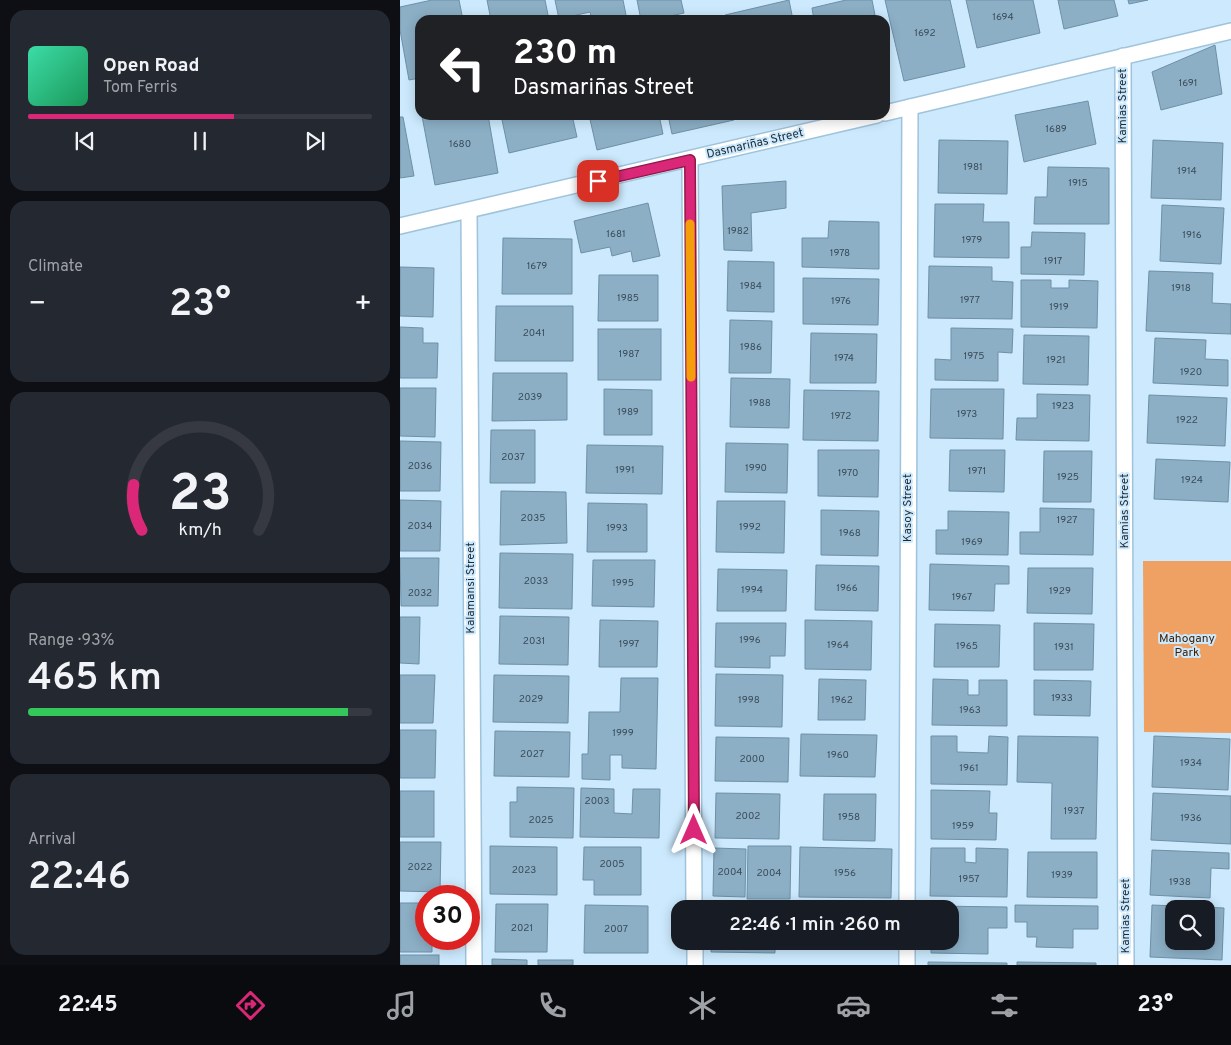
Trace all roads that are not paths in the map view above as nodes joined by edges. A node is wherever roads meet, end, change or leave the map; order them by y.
1 (1231, 31) edge
2 (1123, 56) junction
3 (910, 107) junction
4 (890, 112) edge
5 (856, 120) edge
6 (690, 160) junction
7 (469, 211) junction
8 (400, 226) edge
9 (694, 900) edge
10 (907, 900) edge
11 (694, 950) edge
12 (907, 950) edge
13 (474, 965) edge
14 (695, 965) edge
15 (907, 965) edge
16 (1126, 965) edge

1 - 2 street
2 - 3 street
2 - 16 street, Kamias Street
3 - 4 street
3 - 10 street, Kasoy Street
5 - 6 street, Dasmariñas Street
6 - 7 street, Dasmariñas Street
6 - 9 street
7 - 8 street, Dasmariñas Street
7 - 13 street, Kalamansi Street
11 - 14 street
12 - 15 street

